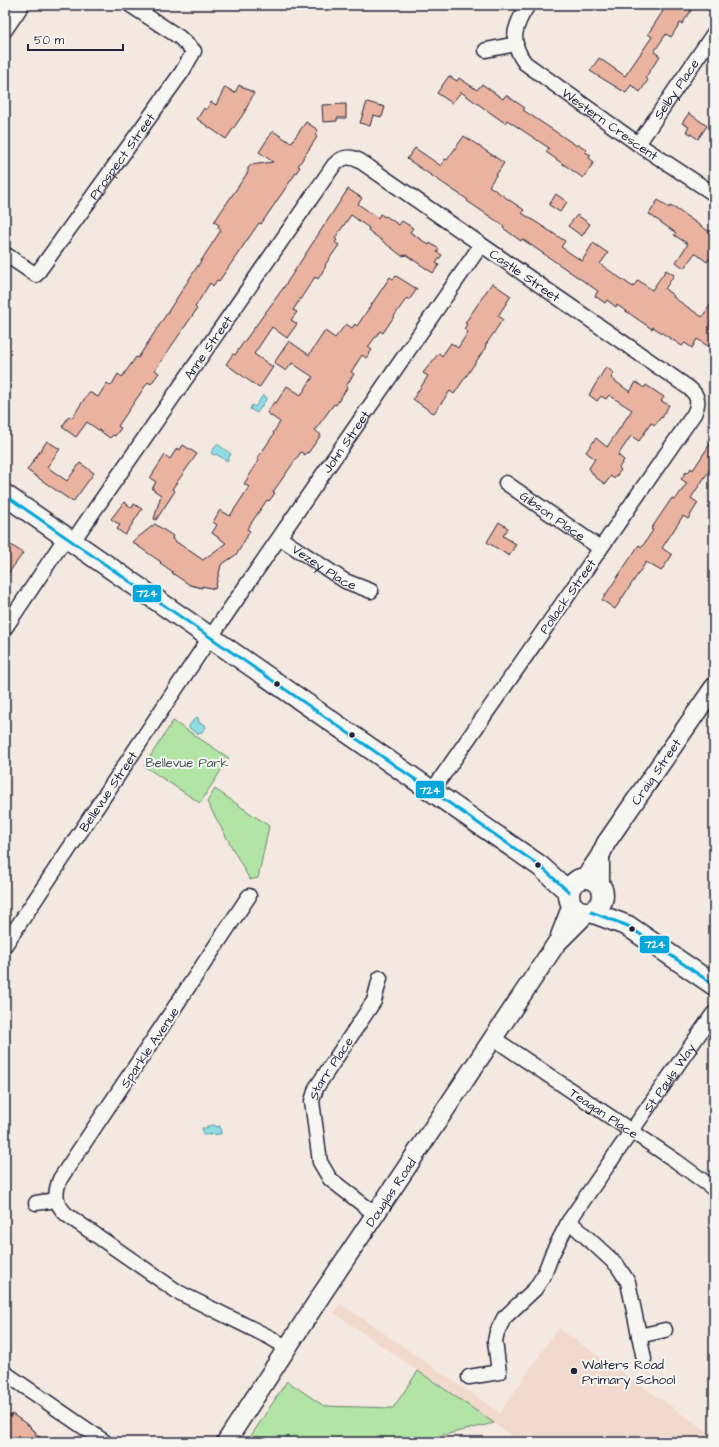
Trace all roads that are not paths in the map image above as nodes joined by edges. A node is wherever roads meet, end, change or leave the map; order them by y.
1 (22, 5) edge
2 (130, 5) edge
3 (528, 5) edge
4 (5, 30) edge
5 (714, 33) edge
6 (516, 44) junction
7 (486, 50) dead end
8 (638, 144) junction
9 (346, 157) joint
10 (714, 194) edge
11 (481, 245) junction
12 (5, 254) edge
13 (698, 400) joint
14 (506, 483) dead end
15 (5, 495) edge
16 (280, 538) junction
17 (69, 539) junction
18 (600, 548) junction
19 (371, 591) dead end
20 (5, 628) edge
21 (211, 637) junction
22 (714, 688) edge
23 (432, 791) junction
24 (586, 895) junction
25 (249, 896) dead end
26 (5, 945) edge
27 (380, 978) dead end
28 (714, 985) edge
29 (713, 1014) dead end
30 (493, 1038) junction
31 (631, 1131) junction
32 (714, 1189) edge
33 (56, 1200) junction
34 (36, 1203) dead end
35 (375, 1214) junction
36 (569, 1221) junction
37 (665, 1330) dead end
38 (639, 1336) junction
39 (288, 1348) junction
40 (644, 1359) dead end
41 (5, 1373) edge
42 (469, 1377) dead end
43 (105, 1442) edge
44 (226, 1442) edge

1 - 4 street
2 - 12 street, Prospect Street
3 - 6 street
5 - 8 street, Selby Place
6 - 7 street
6 - 8 street, Western Crescent
8 - 10 street, Western Crescent
9 - 11 street, Castle Street
9 - 17 street, Anne Street
11 - 13 street, Castle Street
11 - 16 street, John Street
13 - 18 street, Pollack Street
14 - 18 street, Gibson Place
15 - 17 main road
16 - 19 street, Vezey Place
16 - 21 street, John Street
17 - 20 street
17 - 21 main road
18 - 23 street, Pollack Street
21 - 23 main road
21 - 26 street, Bellevue Street
22 - 24 street, Craig Street
23 - 24 main road
24 - 28 main road
24 - 30 street, Douglas Road
25 - 33 street, Sparkle Avenue
27 - 35 street, Starr Place
29 - 31 street, St Pauls Way
30 - 31 street, Teagan Place
30 - 35 street, Douglas Road
31 - 32 street, Teagan Place
31 - 36 street, St Pauls Way
33 - 34 street
33 - 39 street
35 - 39 street, Douglas Road
36 - 38 street
36 - 42 street, St Pauls Way
37 - 38 street
38 - 40 street
39 - 44 street, Douglas Road
41 - 43 street

